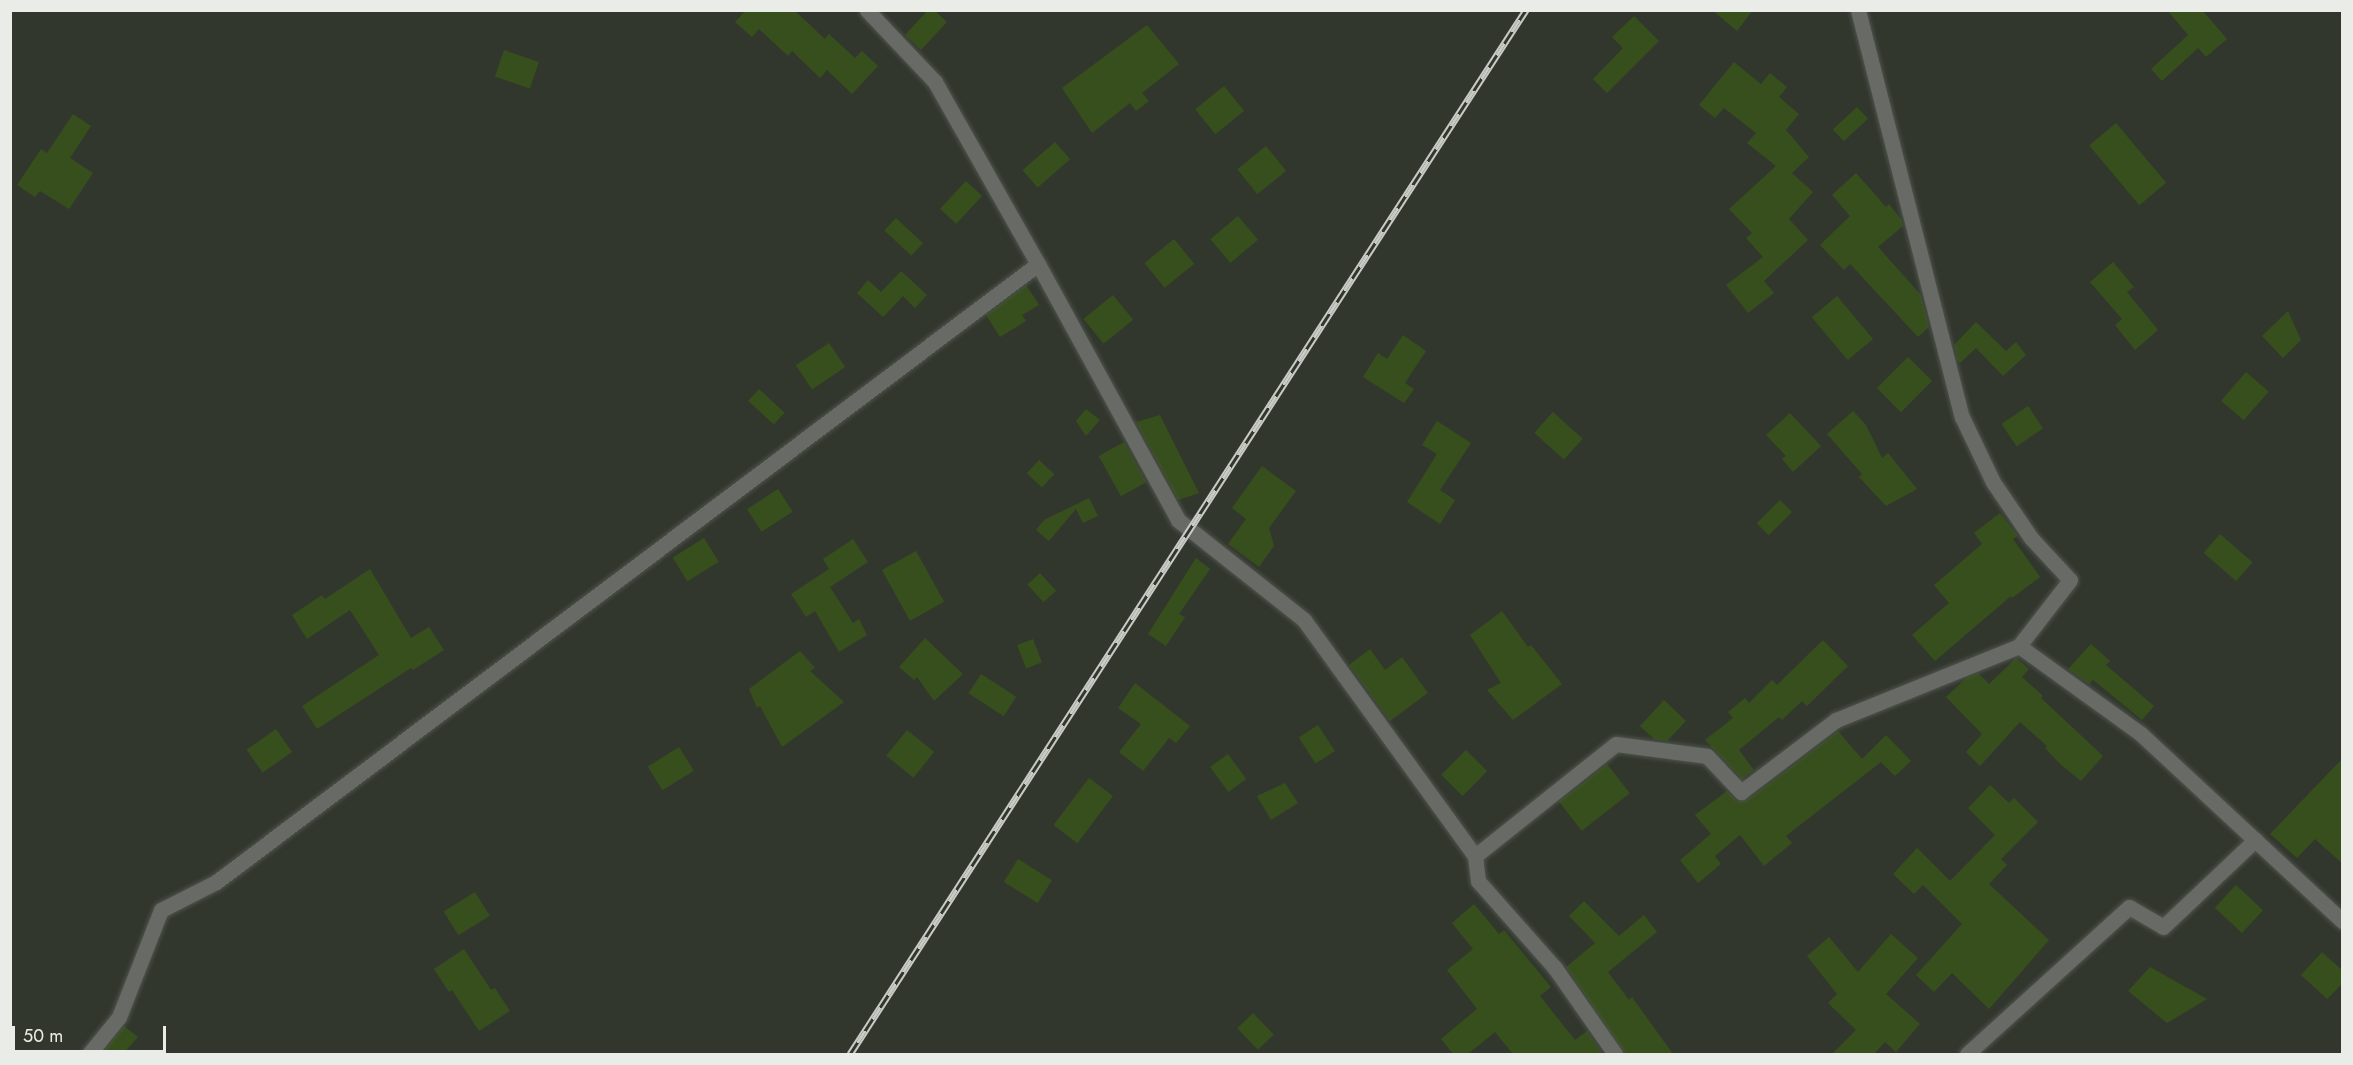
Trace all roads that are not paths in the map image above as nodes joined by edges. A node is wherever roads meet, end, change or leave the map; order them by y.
1 (867, 10) edge
2 (1858, 10) edge
3 (1038, 264) junction
4 (2019, 646) junction
5 (2255, 840) junction
6 (1475, 856) junction
7 (2343, 921) edge
8 (89, 1054) edge
9 (1615, 1054) edge
10 (1967, 1054) edge

1 - 3 street
2 - 4 street
3 - 6 street
3 - 8 street
4 - 5 street
4 - 6 street
5 - 7 street
5 - 10 street
6 - 9 street

